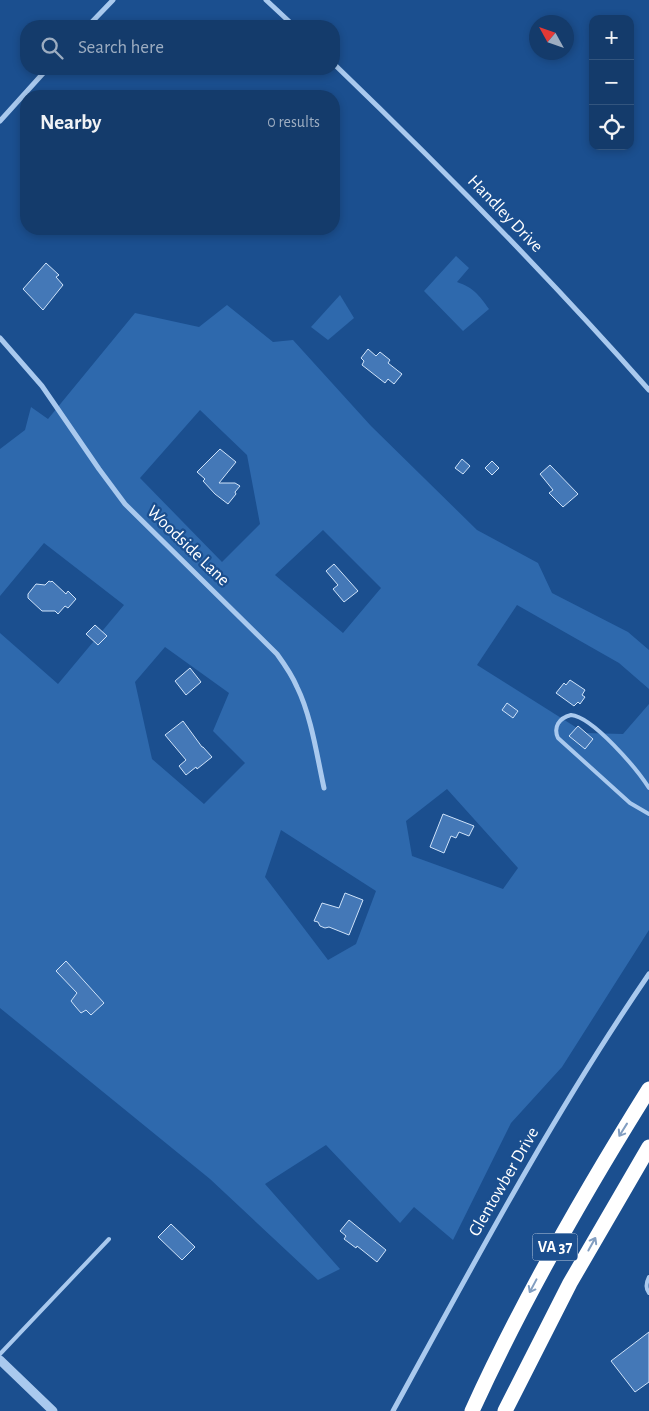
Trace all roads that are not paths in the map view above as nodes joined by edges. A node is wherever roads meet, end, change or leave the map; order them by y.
1 (113, 0) edge
2 (266, 0) edge
3 (94, 20) edge
4 (288, 20) edge
5 (340, 70) edge
6 (42, 75) edge
7 (28, 90) edge
8 (20, 99) edge
9 (0, 120) edge
10 (0, 338) edge
11 (649, 390) edge
12 (324, 788) dead end
13 (649, 788) edge
14 (649, 814) edge
15 (649, 974) edge
16 (649, 1088) edge
17 (649, 1147) edge
18 (110, 1239) dead end
19 (649, 1277) edge
20 (570, 1283) junction
21 (649, 1293) edge
22 (0, 1354) edge
23 (0, 1360) edge
24 (53, 1411) edge
25 (393, 1411) edge
26 (472, 1411) edge
27 (505, 1411) edge
28 (510, 1411) edge

1 - 3 street
2 - 4 street
5 - 11 street, Handley Drive
6 - 7 street
8 - 9 street
10 - 12 street, Woodside Lane
13 - 14 lane
15 - 25 street, Glentowber Drive
16 -> 26 highway, VA 37
20 -> 17 highway, VA 37
18 - 22 lane
19 - 21 lane
20 - 27 highway, VA 37
20 - 28 highway
23 - 24 street

